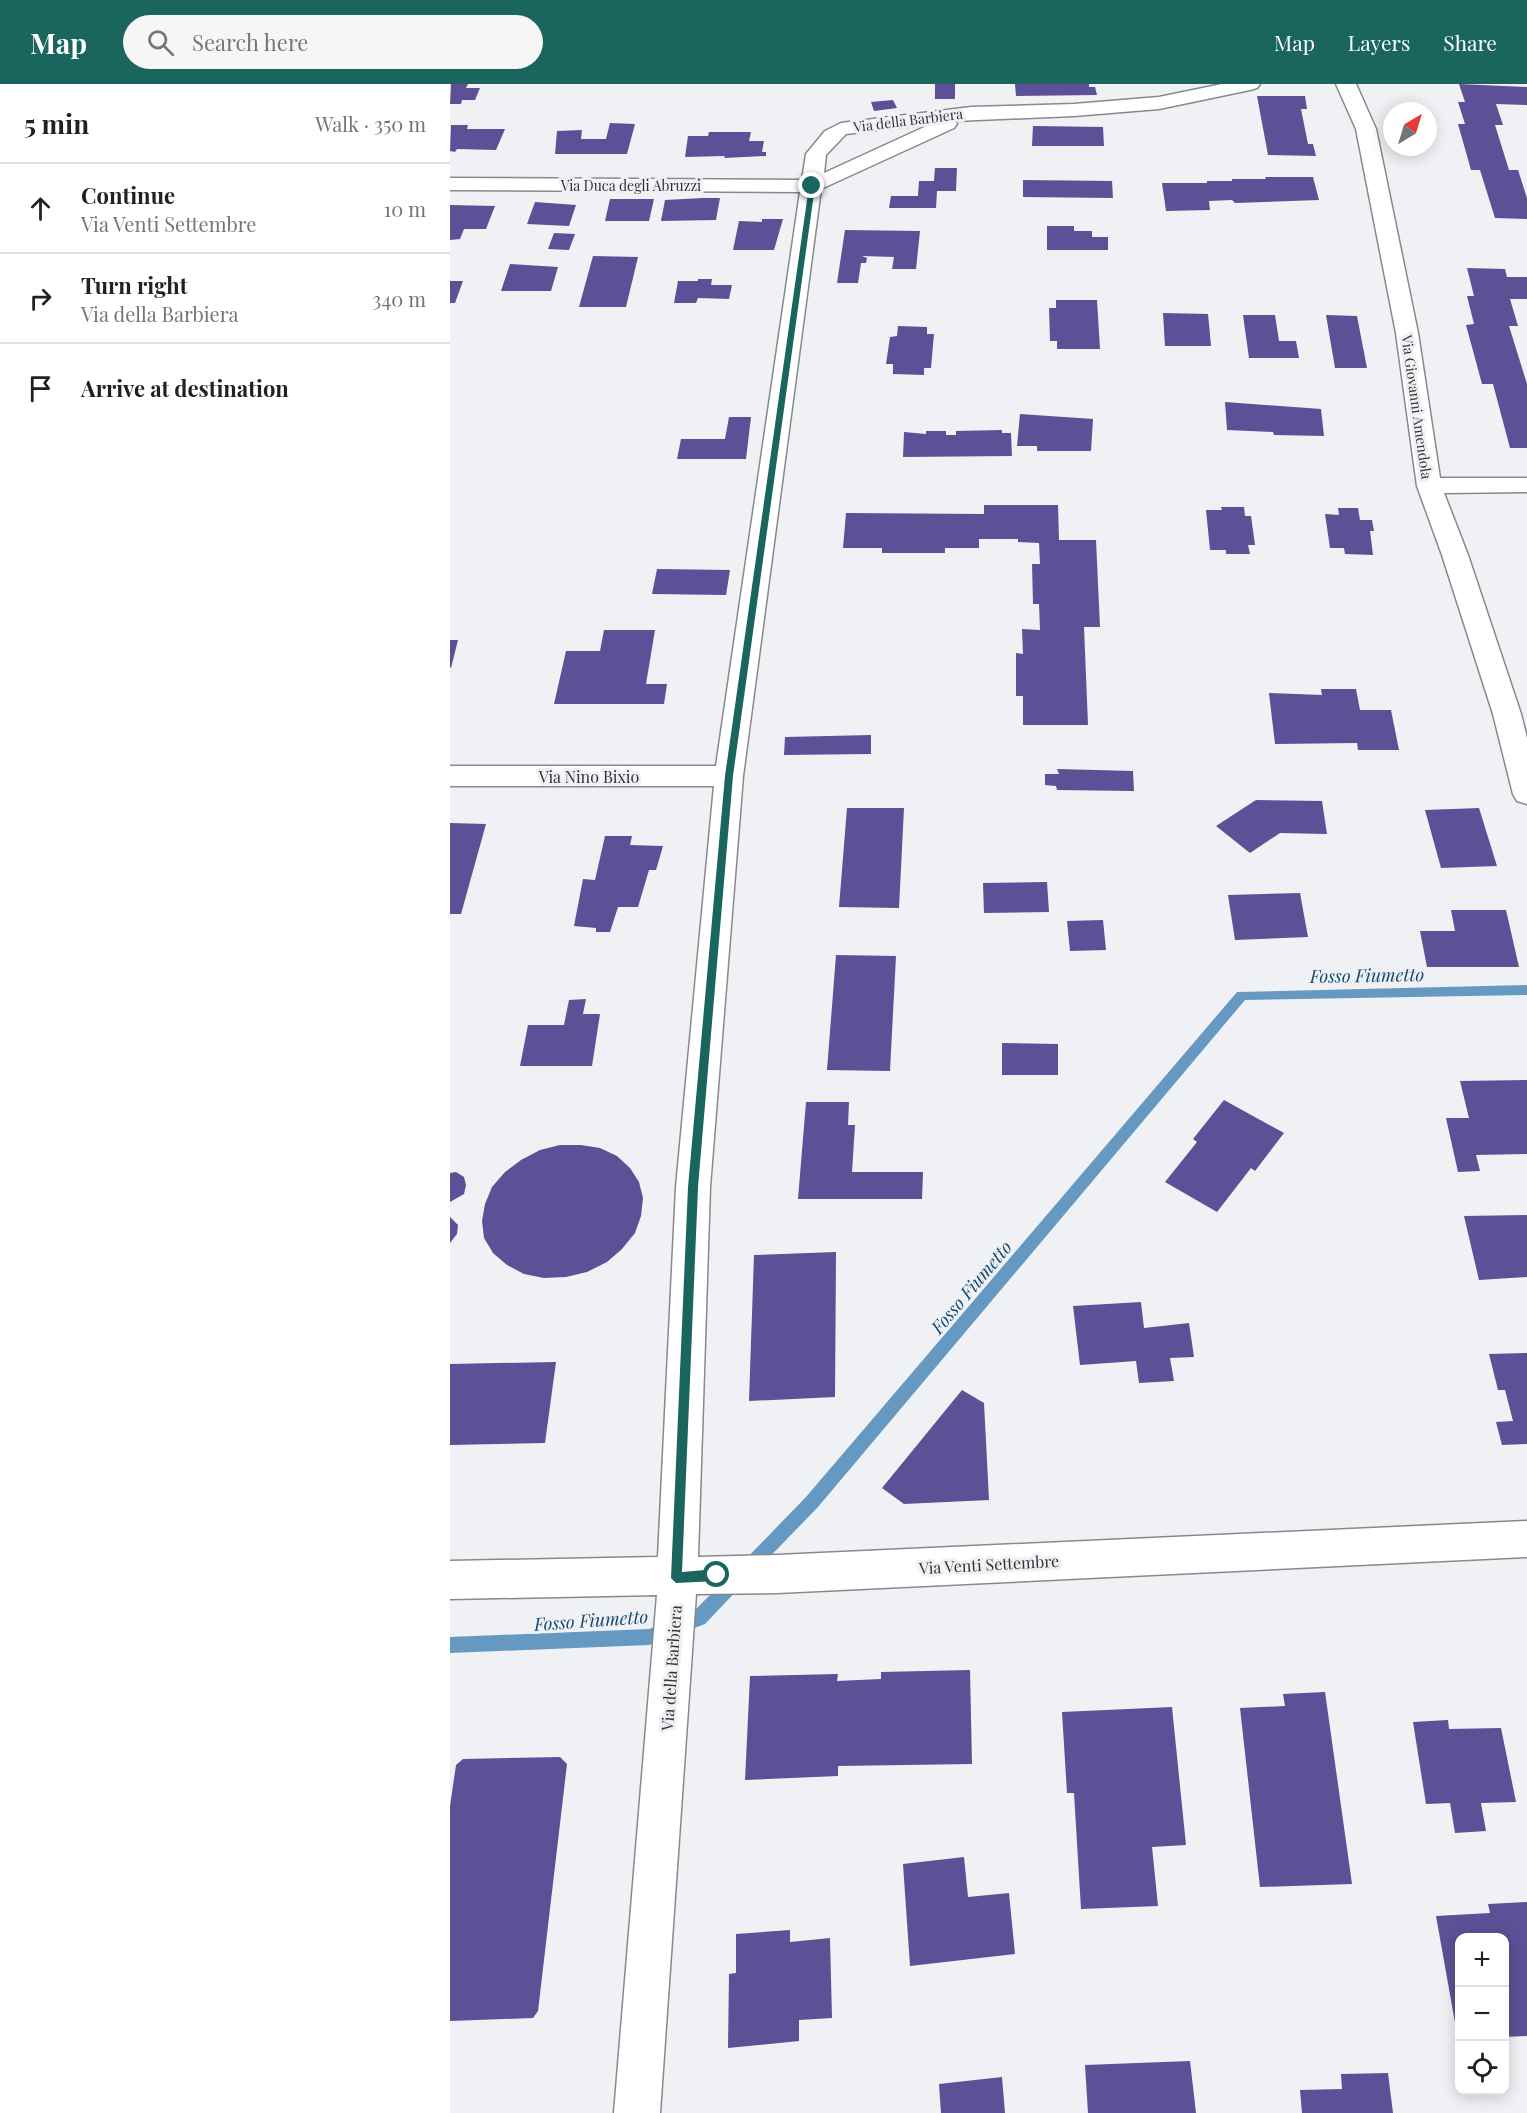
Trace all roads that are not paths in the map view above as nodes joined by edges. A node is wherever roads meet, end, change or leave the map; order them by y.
1 (1250, 84) edge
2 (1346, 84) edge
3 (971, 103) junction
4 (450, 184) edge
5 (812, 186) junction
6 (1527, 485) edge
7 (1429, 486) junction
8 (450, 776) edge
9 (729, 776) junction
10 (1527, 794) edge
11 (1527, 1539) edge
12 (450, 1580) edge
13 (676, 1593) junction
14 (637, 2113) edge

1 - 3 street
2 - 7 street, Via Giovanni Amendola
3 - 5 street, Via della Barbiera
3 - 5 street, Via della Barbiera
4 - 5 street, Via Duca degli Abruzzi
5 - 9 street, Via della Barbiera
6 - 7 street
7 - 10 street, Via Giovanni Amendola
8 - 9 street, Via Nino Bixio
9 - 13 street, Via della Barbiera
11 - 13 street, Via Venti Settembre
12 - 13 street, Via Venti Settembre
13 - 14 street, Via della Barbiera

